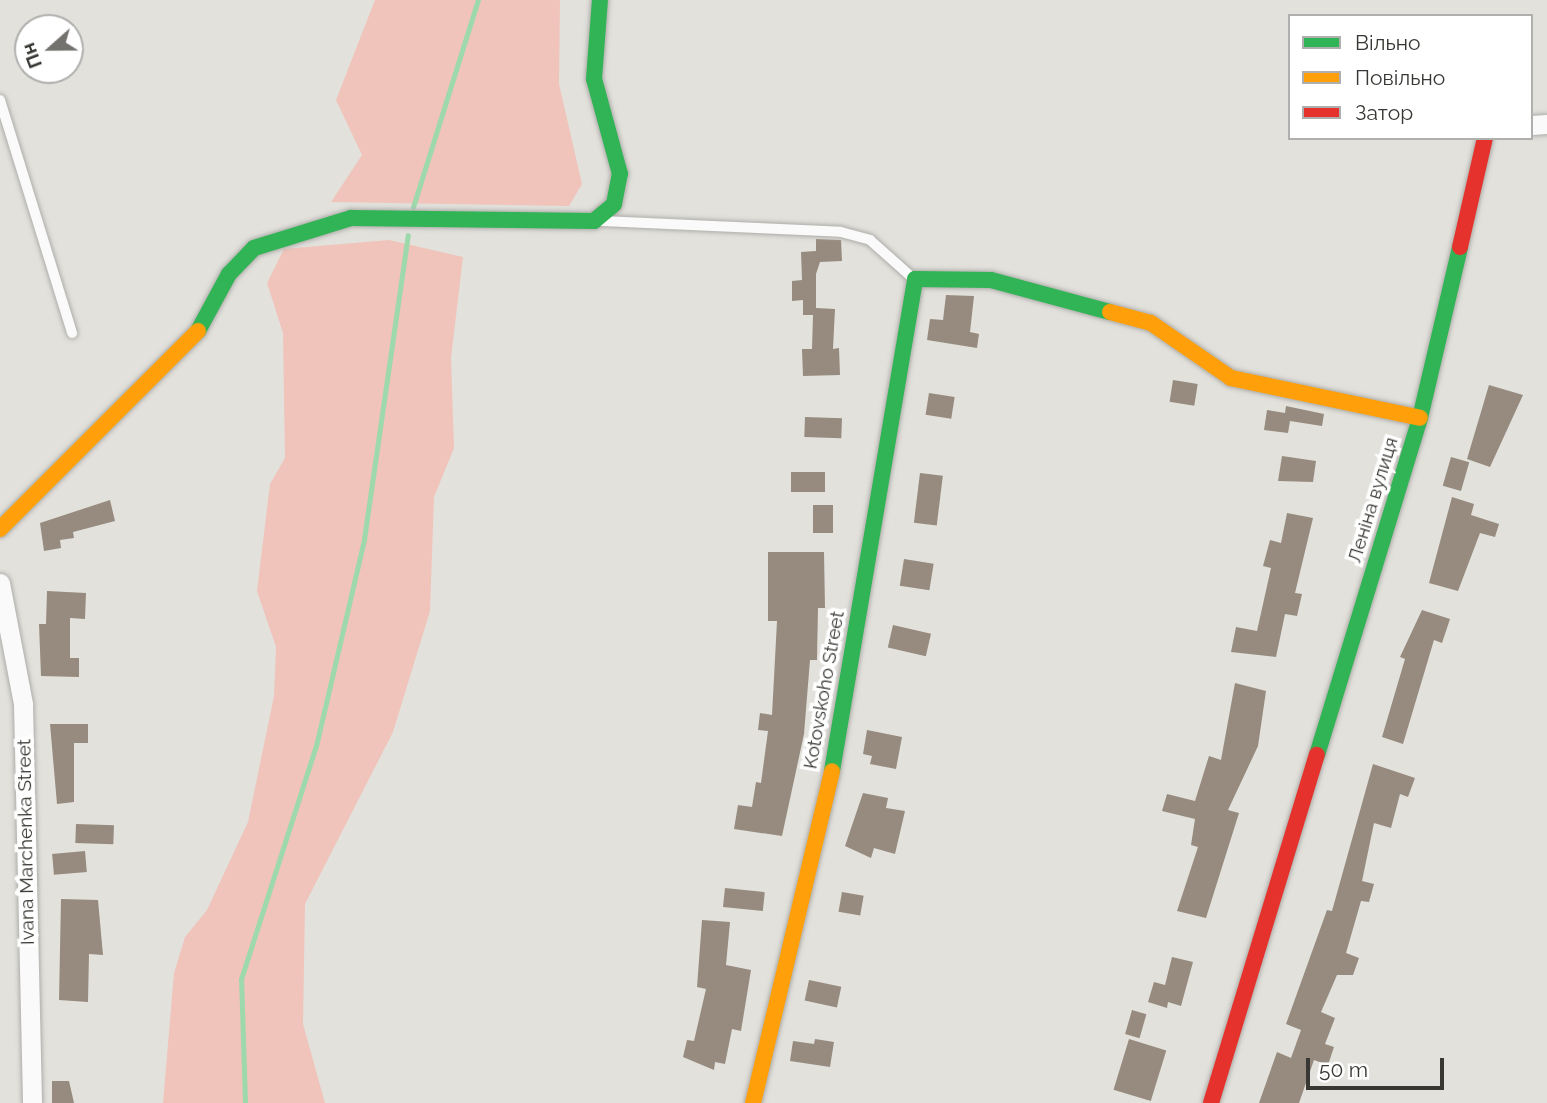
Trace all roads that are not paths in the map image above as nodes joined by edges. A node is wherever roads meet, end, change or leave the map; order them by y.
1 (600, 0) edge
2 (0, 100) edge
3 (1485, 140) edge
4 (594, 221) junction
5 (915, 279) junction
6 (72, 333) dead end
7 (1420, 418) junction
8 (0, 529) edge
9 (0, 583) edge
10 (32, 1103) edge
11 (753, 1103) edge
12 (1211, 1103) edge

1 - 4 street
2 - 6 lane
3 - 7 street
4 - 5 lane
4 - 8 street
5 - 7 street, Леніна вулиця
5 - 11 street, Kotovskoho Street
7 - 12 street, Леніна вулиця
9 - 10 street, Ivana Marchenka Street

